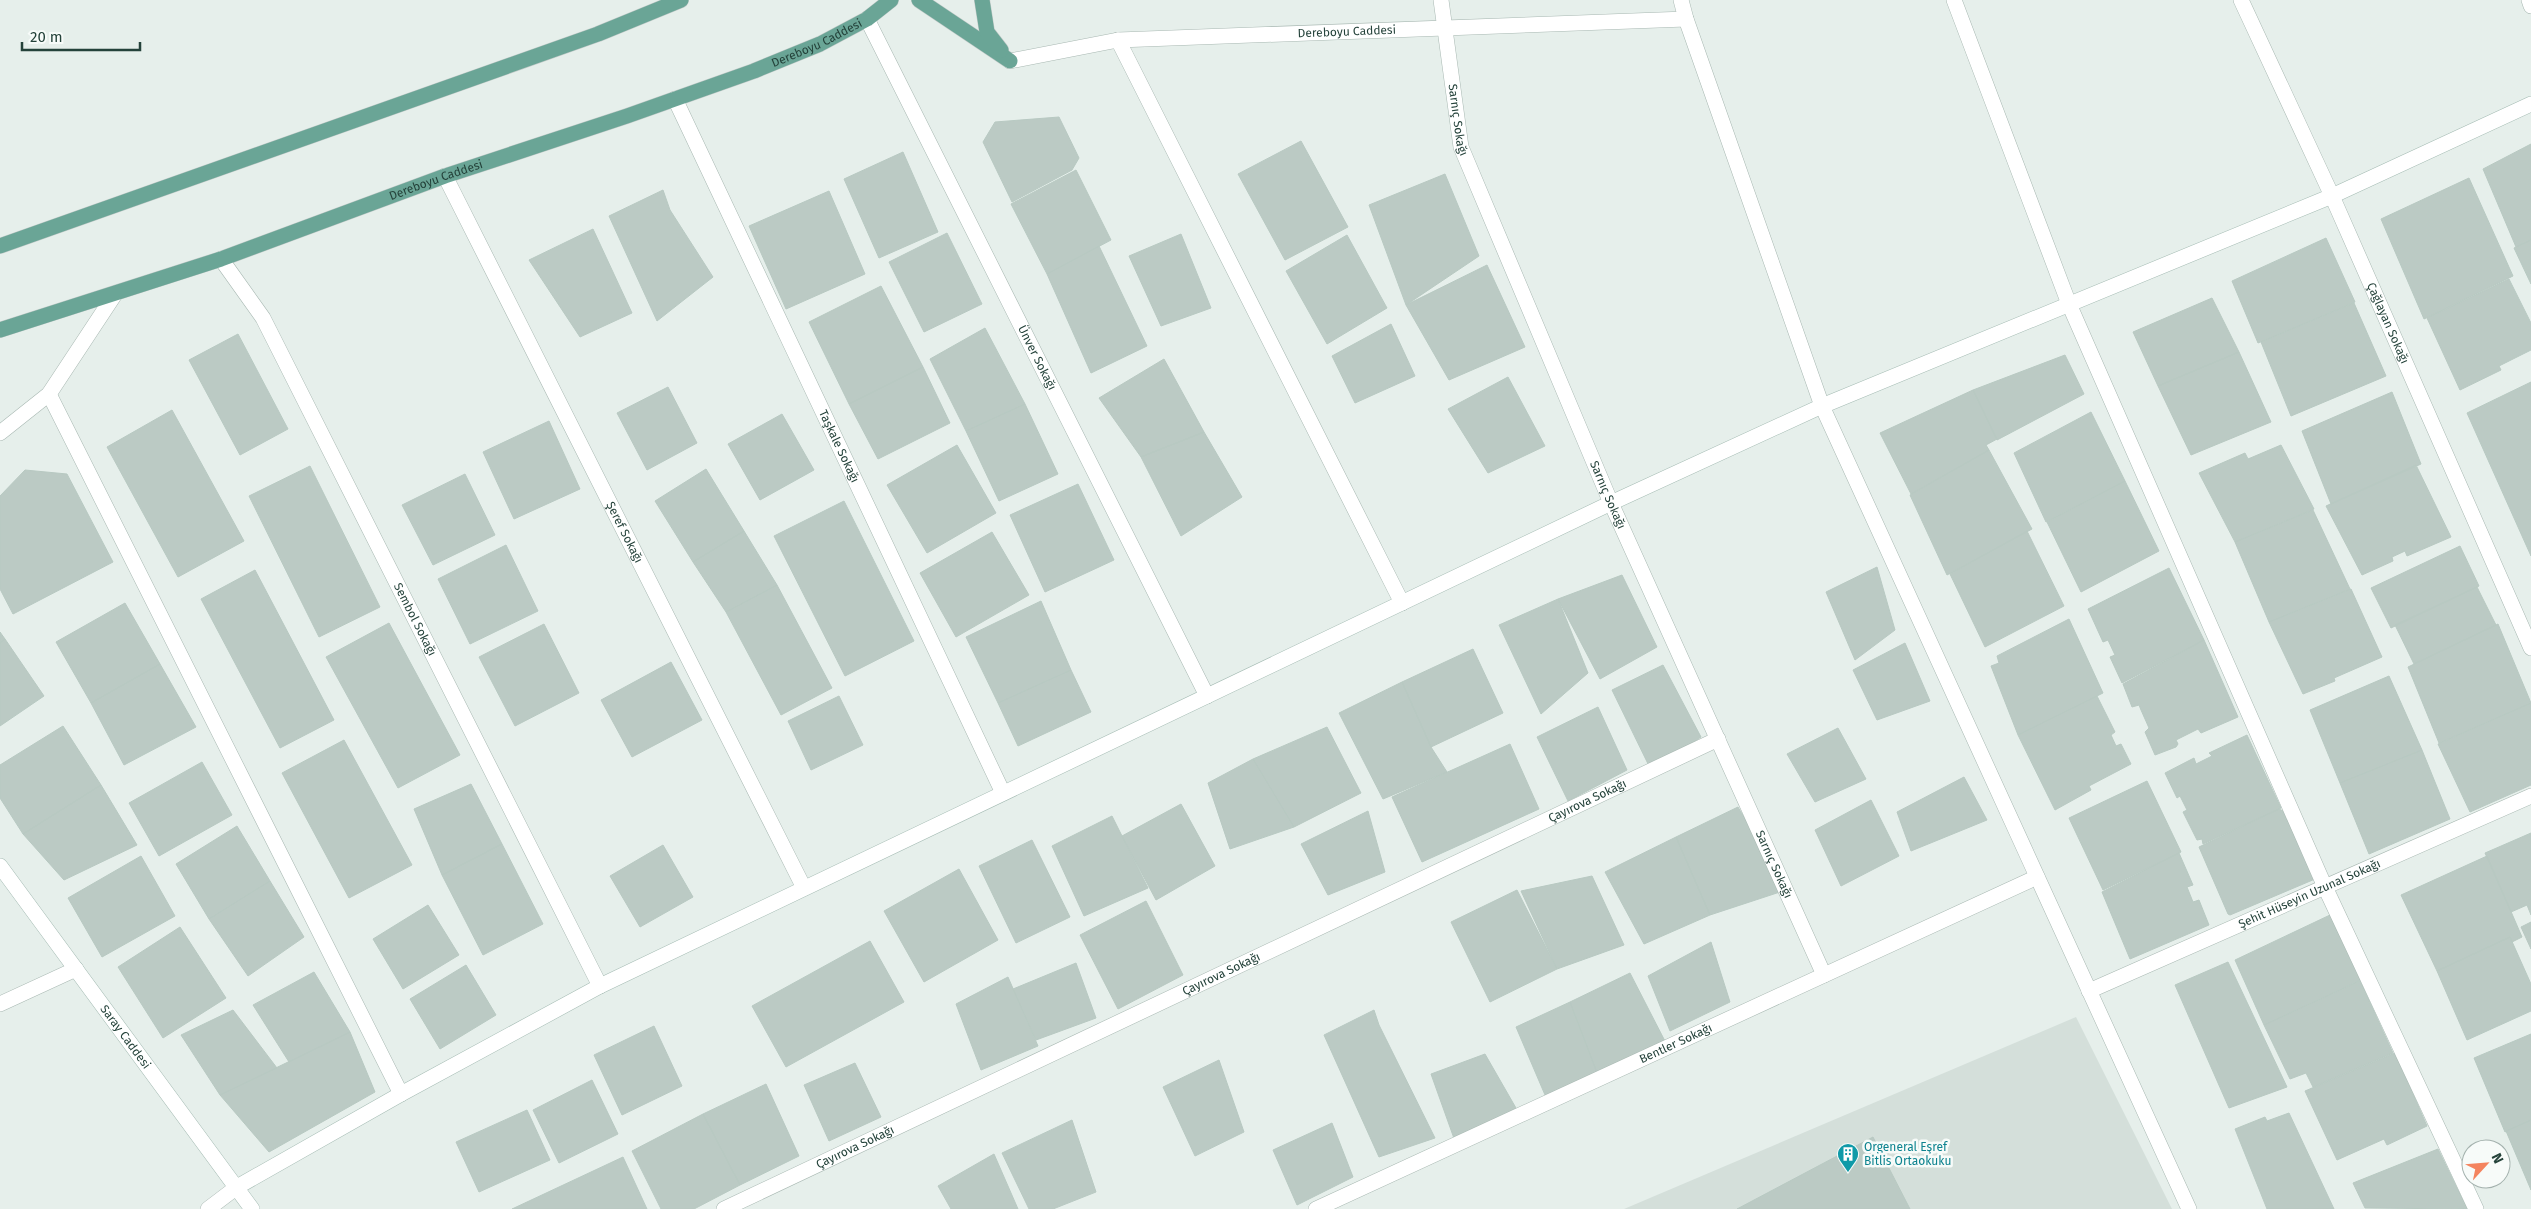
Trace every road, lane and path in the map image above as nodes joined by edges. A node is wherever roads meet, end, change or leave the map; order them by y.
1 (681, 0) edge
2 (891, 0) edge
3 (919, 0) edge
4 (982, 0) edge
5 (1441, 0) edge
6 (1681, 0) edge
7 (1954, 0) edge
8 (2241, 0) edge
9 (2529, 0) edge
10 (2531, 6) edge
11 (867, 19) junction
12 (1686, 19) junction
13 (1445, 28) junction
14 (1118, 40) junction
15 (1010, 61) junction
16 (675, 99) junction
17 (2531, 104) edge
18 (445, 176) junction
19 (2332, 196) junction
20 (0, 246) edge
21 (221, 259) junction
22 (115, 294) junction
23 (2069, 304) junction
24 (0, 330) edge
25 (49, 394) junction
26 (1822, 406) junction
27 (0, 433) edge
28 (1611, 503) junction
29 (1402, 603) junction
30 (2531, 648) edge
31 (1207, 696) junction
32 (1718, 738) junction
33 (1003, 793) junction
34 (2531, 796) edge
35 (0, 866) edge
36 (2037, 877) junction
37 (2325, 887) junction
38 (804, 888) junction
39 (76, 969) junction
40 (1824, 975) junction
41 (600, 986) junction
42 (2089, 991) junction
43 (0, 1004) edge
44 (401, 1094) junction
45 (237, 1187) junction
46 (208, 1209) edge
47 (252, 1209) edge
48 (724, 1209) edge
49 (1316, 1209) edge
50 (2189, 1209) edge
51 (2476, 1209) edge

1 - 20 main road
2 - 11 main road, Dereboyu Caddesi
3 - 15 main road
4 - 15 main road
5 - 13 street, Sarnıç Sokağı
6 - 12 street
7 - 23 street
8 - 19 street, Çağlayan Sokağı
9 - 10 street
11 - 16 main road, Dereboyu Caddesi
11 - 31 street, Ünver Sokağı
12 - 13 street, Dereboyu Caddesi
12 - 26 street
13 - 14 street, Dereboyu Caddesi
13 - 28 street, Sarnıç Sokağı
14 - 15 street, Dereboyu Caddesi
14 - 29 street
16 - 18 main road, Dereboyu Caddesi
16 - 33 street, Taşkale Sokağı
17 - 19 street
18 - 21 main road, Dereboyu Caddesi
18 - 38 street, Şeref Sokağı
19 - 23 street
19 - 30 street, Çağlayan Sokağı
21 - 22 main road, Dereboyu Caddesi
21 - 41 street, Sembol Sokağı
22 - 24 main road, Dereboyu Caddesi
22 - 25 street
23 - 26 street
23 - 37 street
25 - 27 street
25 - 44 street
26 - 28 street
26 - 36 street
28 - 29 street
28 - 32 street, Sarnıç Sokağı
29 - 31 street
31 - 33 street
32 - 40 street, Sarnıç Sokağı
32 - 48 street, Çayırova Sokağı
33 - 38 street
34 - 37 street, Şehit Hüseyin Uzunal Sokağı
35 - 39 street, Saray Caddesi
36 - 40 street, Bentler Sokağı
36 - 42 street
37 - 42 street, Şehit Hüseyin Uzunal Sokağı
37 - 51 street
38 - 41 street
39 - 43 street
39 - 45 street, Saray Caddesi
40 - 49 street, Bentler Sokağı
41 - 44 street
42 - 50 street
44 - 45 street
45 - 46 street
45 - 47 street, Saray Caddesi

